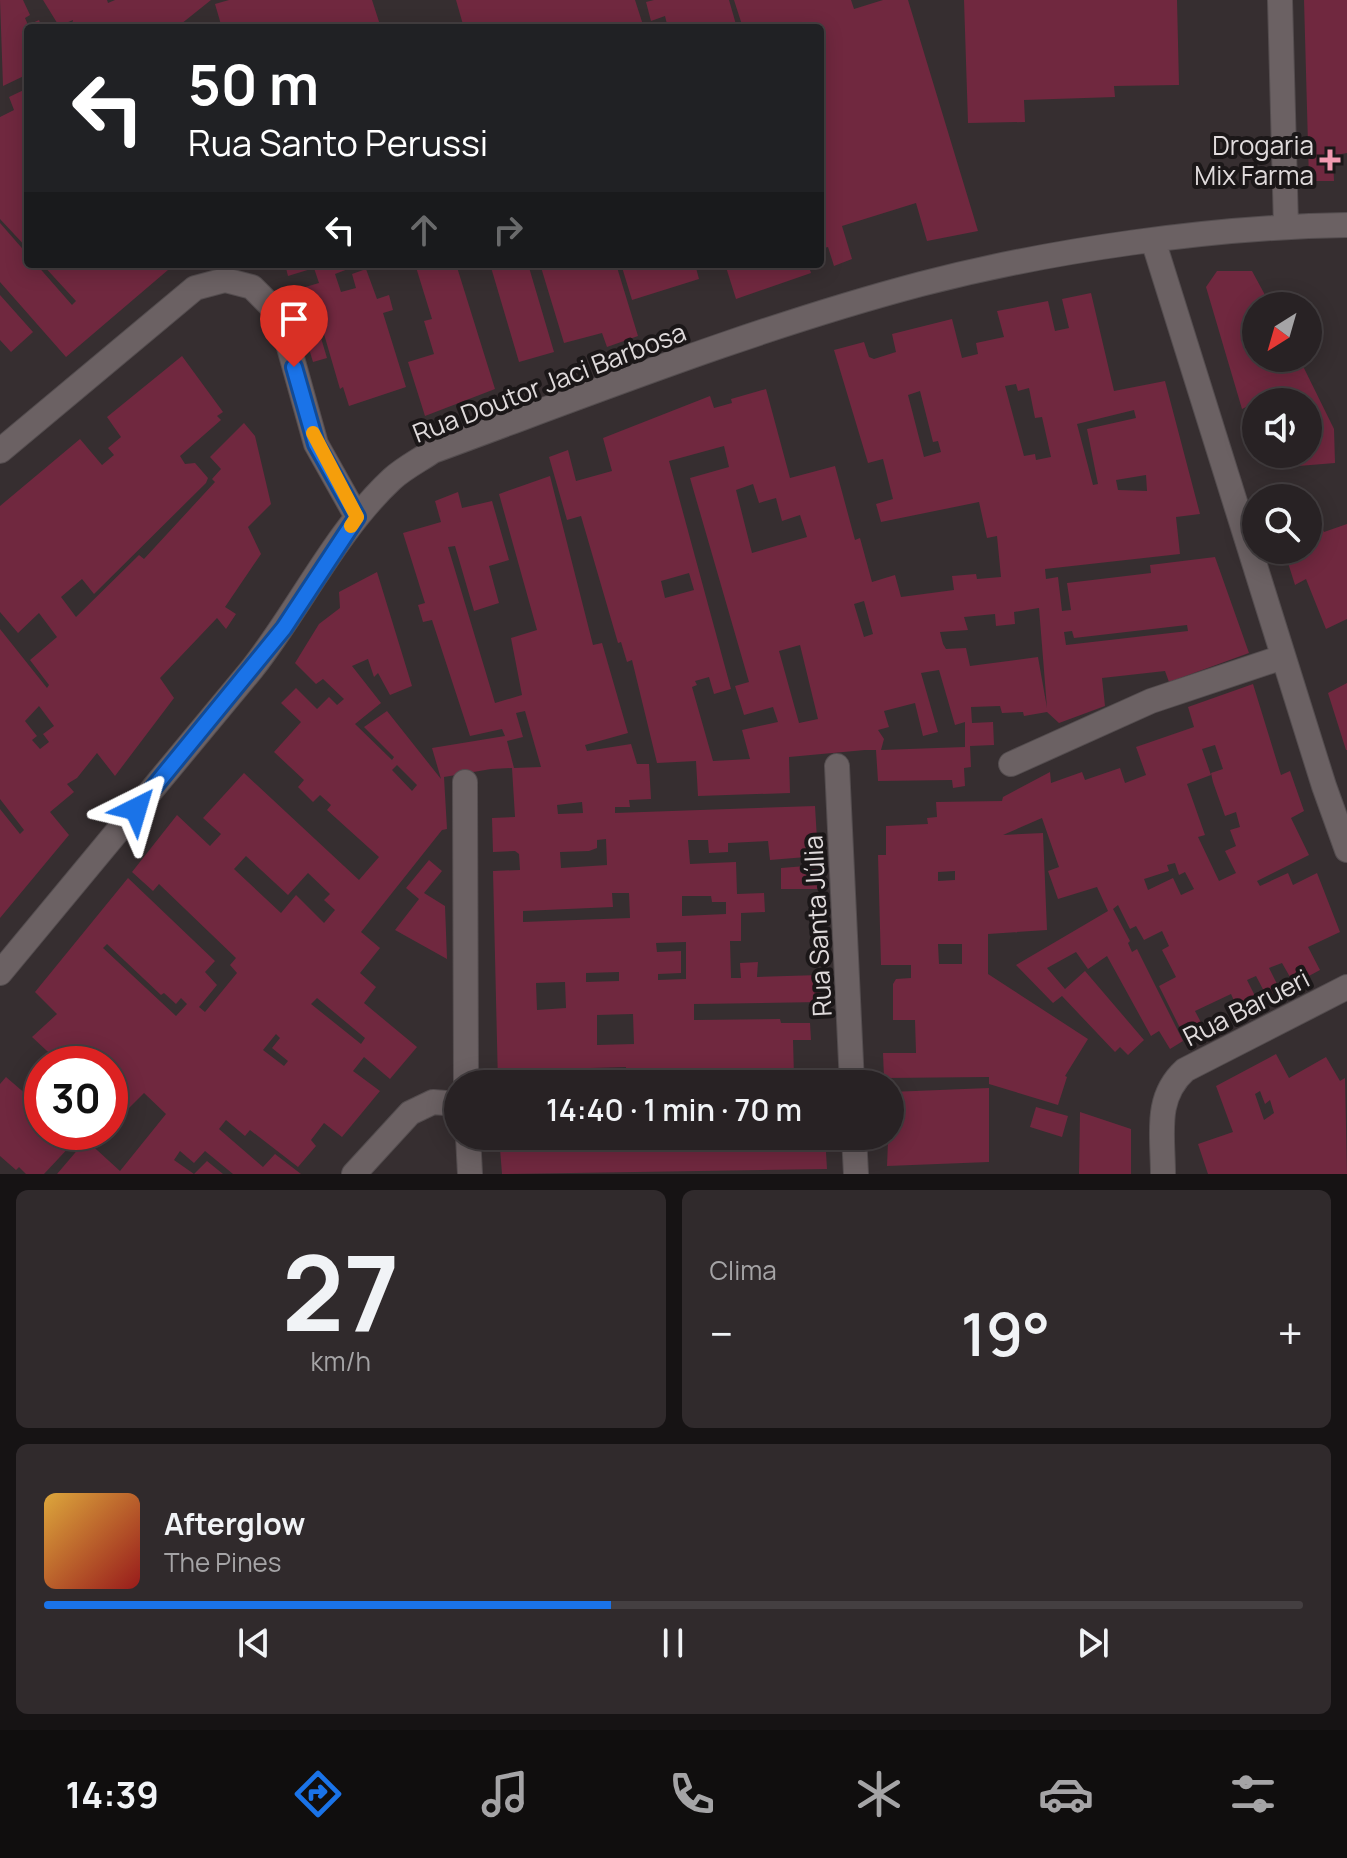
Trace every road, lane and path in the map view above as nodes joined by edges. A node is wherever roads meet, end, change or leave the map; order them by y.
1 (1280, 0) edge
2 (1347, 225) edge
3 (1286, 226) junction
4 (1153, 240) junction
5 (0, 451) edge
6 (357, 517) junction
7 (1283, 657) junction
8 (1011, 764) dead end
9 (837, 766) dead end
10 (465, 782) dead end
11 (1347, 850) edge
12 (0, 973) edge
13 (1347, 987) edge
14 (466, 1070) edge
15 (851, 1070) edge
16 (444, 1103) edge
17 (469, 1150) edge
18 (855, 1150) edge
19 (354, 1174) edge
20 (470, 1174) edge
21 (856, 1174) edge
22 (1163, 1174) edge

1 - 3 street
2 - 3 street, Rua Doutor Jaci Barbosa
3 - 4 street, Rua Doutor Jaci Barbosa
4 - 6 street, Rua Doutor Jaci Barbosa
4 - 7 street
5 - 6 street
6 - 12 street, Rua Doutor Jaci Barbosa
7 - 8 street
7 - 11 street
9 - 15 street, Rua Santa Júlia
10 - 14 street
13 - 22 street, Rua Barueri
16 - 19 street
17 - 20 street
18 - 21 street

